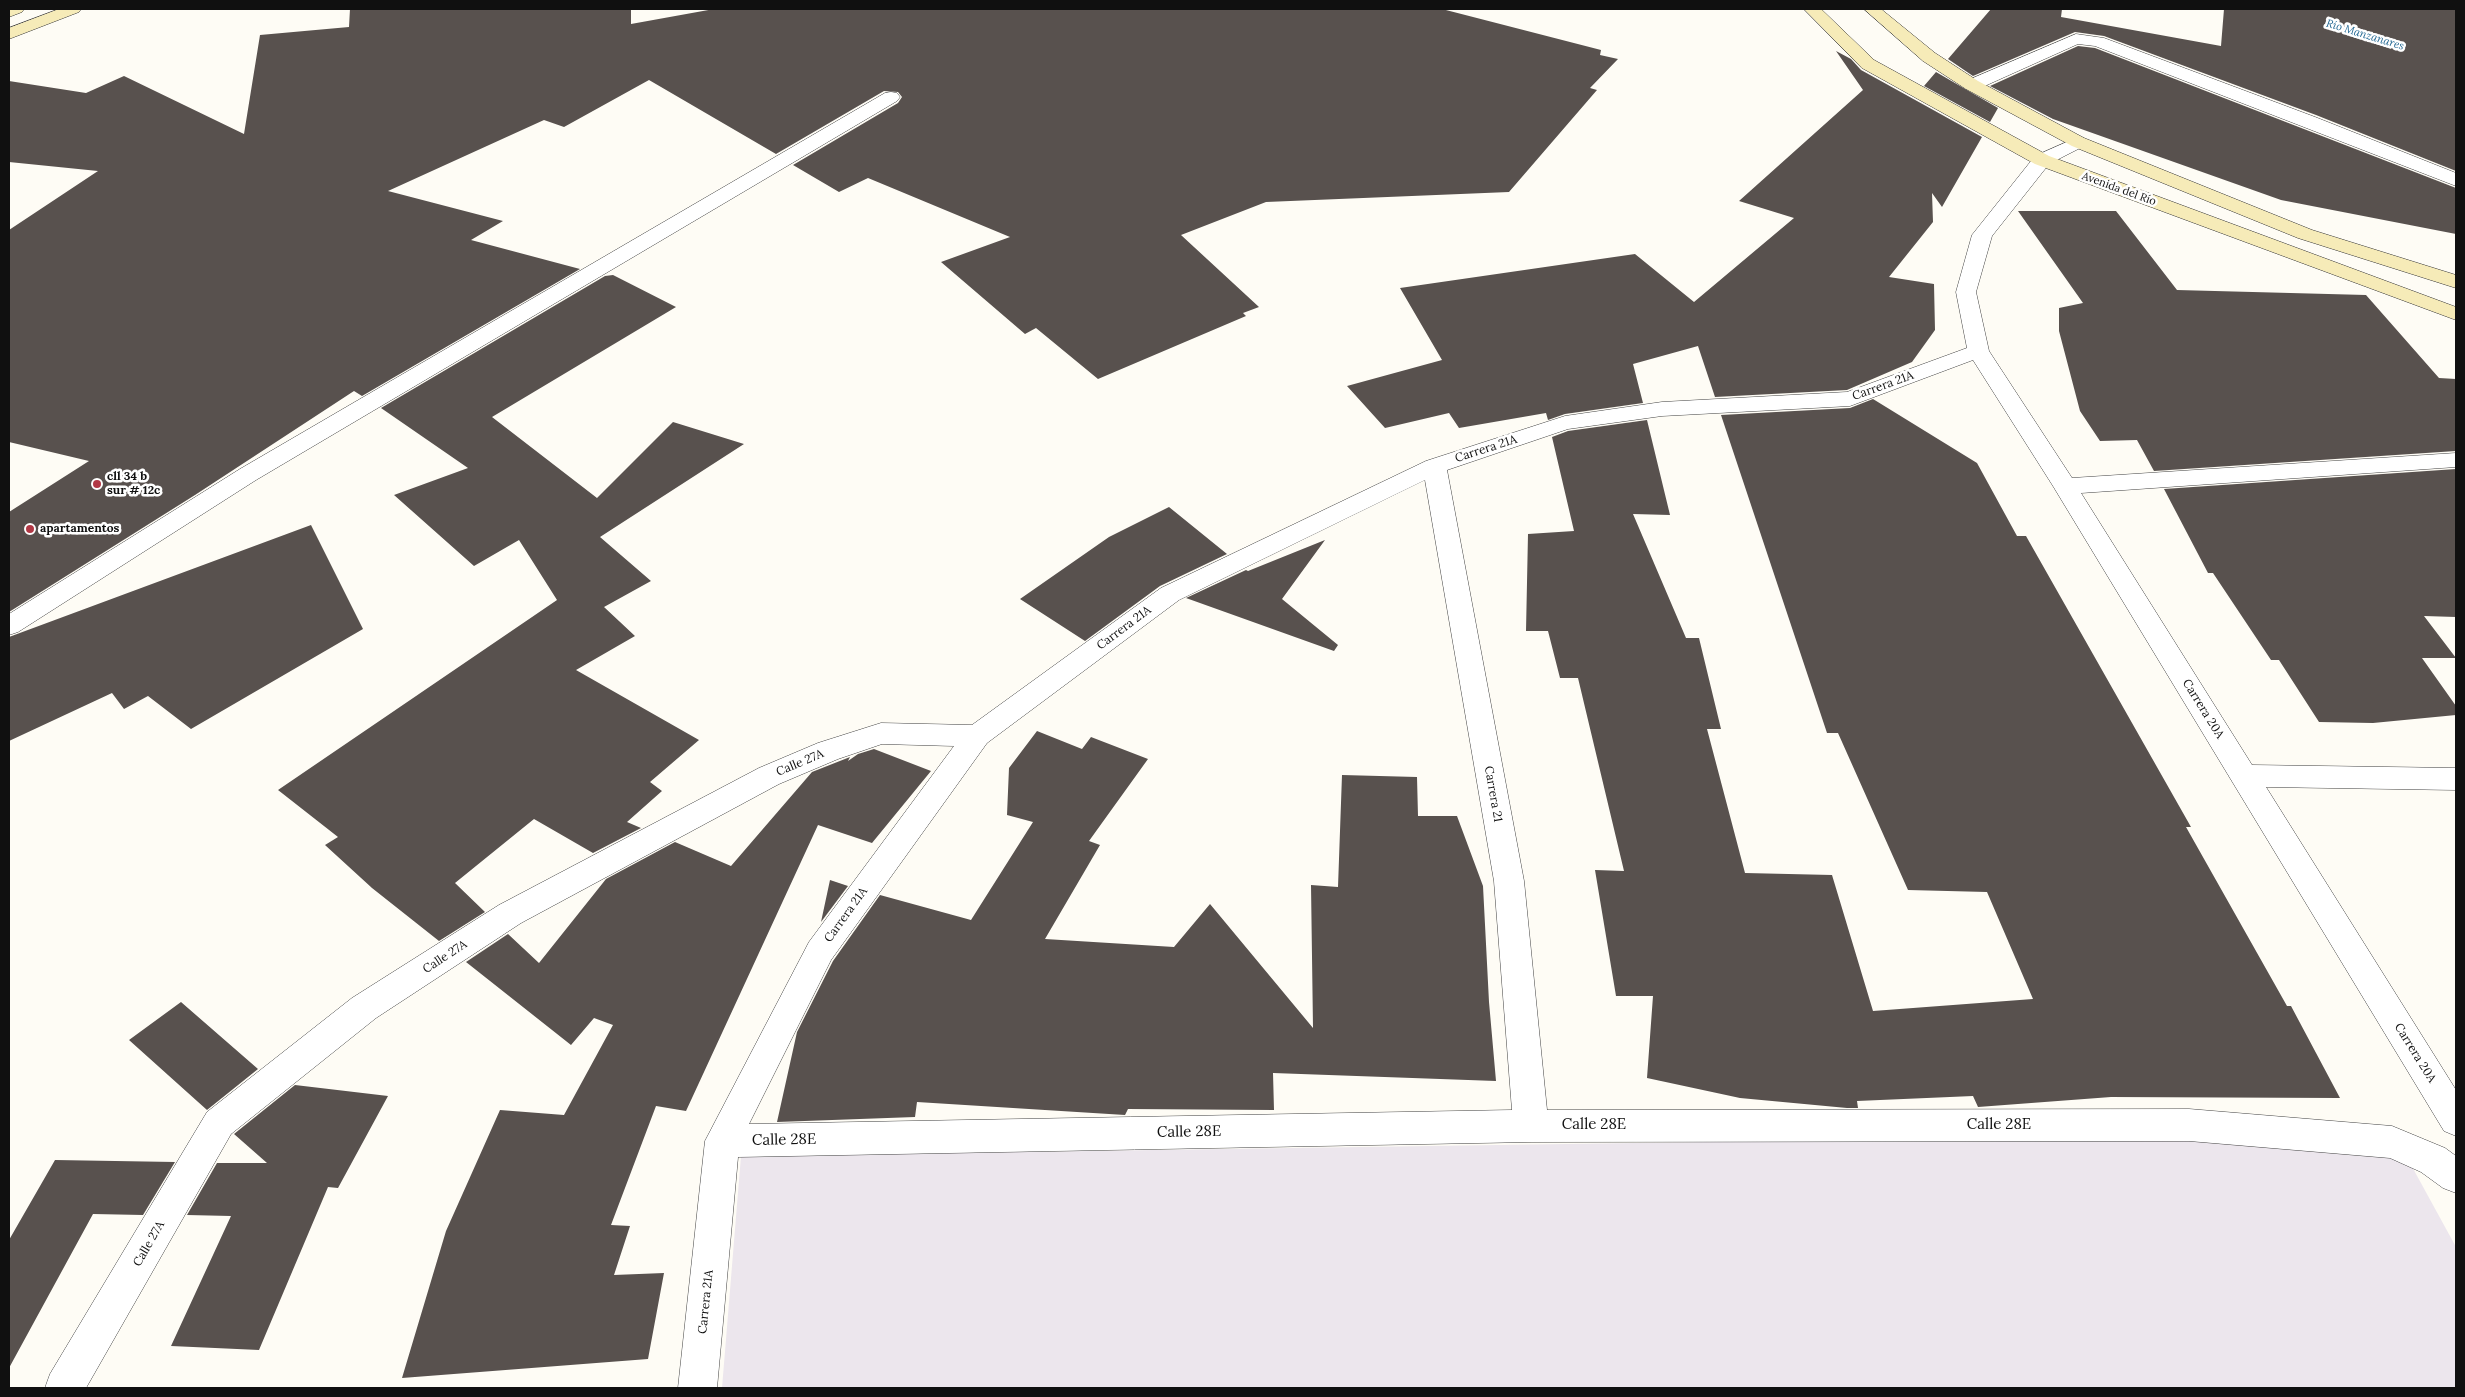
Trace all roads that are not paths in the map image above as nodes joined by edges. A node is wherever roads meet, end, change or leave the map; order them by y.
1 (16, 9) edge
2 (73, 9) edge
3 (1812, 9) edge
4 (1872, 9) edge
5 (9, 12) edge
6 (9, 34) edge
7 (1972, 85) junction
8 (891, 97) dead end
9 (2078, 142) junction
10 (2042, 160) junction
11 (2456, 180) edge
12 (2456, 282) edge
13 (2456, 314) edge
14 (1978, 351) junction
15 (2456, 460) edge
16 (1434, 466) junction
17 (2065, 486) junction
18 (9, 626) edge
19 (977, 736) junction
20 (2245, 776) junction
21 (2456, 779) edge
22 (2456, 1120) edge
23 (1531, 1126) junction
24 (722, 1141) junction
25 (2456, 1176) edge
26 (64, 1388) edge
27 (697, 1388) edge

1 - 5 main road
2 - 6 main road
3 - 10 main road, Avenida del Río
4 - 7 main road
7 - 9 main road
7 - 11 street
8 - 18 street
9 - 10 street
9 - 12 main road
10 - 13 main road, Avenida del Río
10 - 14 street, Carrera 20A
14 - 16 street, Carrera 21A
14 - 17 street, Carrera 20A
15 - 17 street
16 - 19 street, Carrera 21A
16 - 23 street, Carrera 21
17 - 20 street, Carrera 20A
19 - 24 street, Carrera 21A
19 - 26 street, Calle 27A
20 - 21 street
20 - 22 street, Carrera 20A
23 - 24 street, Calle 28E
23 - 25 street, Calle 28E
24 - 27 street, Carrera 21A

